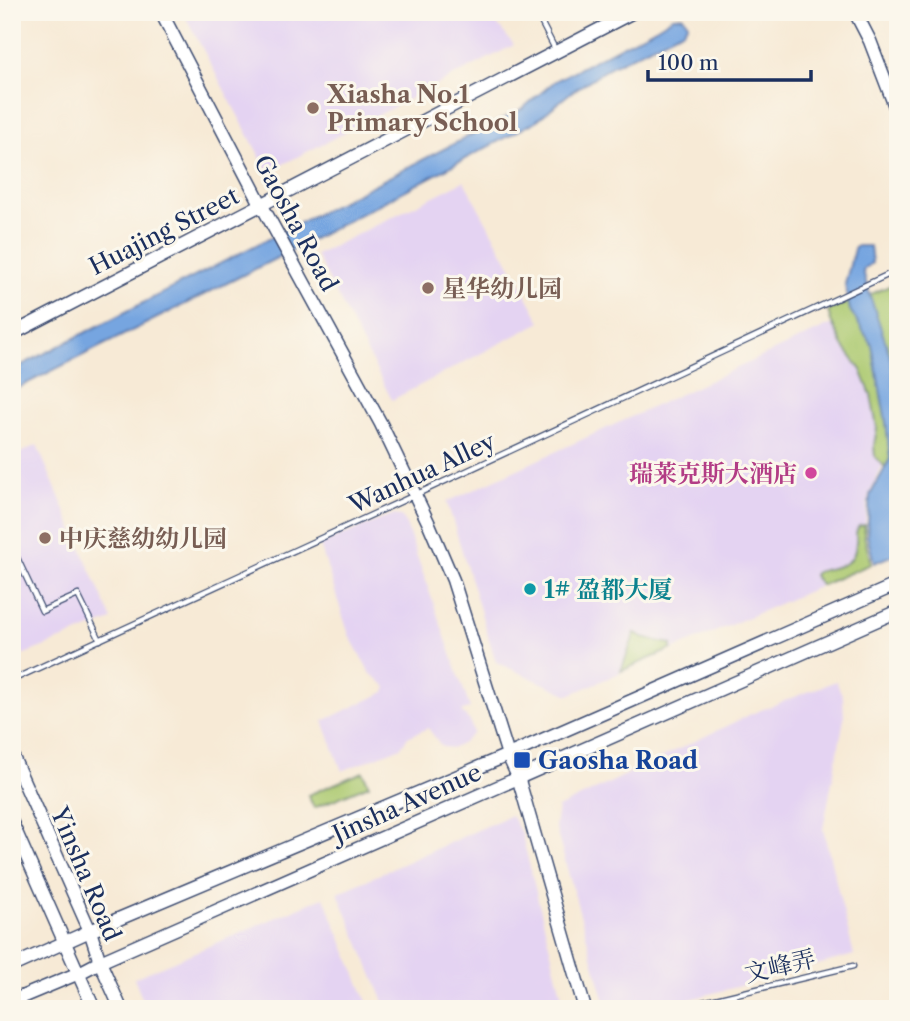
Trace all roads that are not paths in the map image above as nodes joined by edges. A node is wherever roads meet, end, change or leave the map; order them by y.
1 (162, 12) edge
2 (536, 12) edge
3 (633, 12) edge
4 (855, 12) edge
5 (557, 52) junction
6 (898, 114) edge
7 (261, 204) junction
8 (898, 270) edge
9 (12, 334) edge
10 (415, 495) junction
11 (12, 547) edge
12 (898, 584) edge
13 (898, 611) edge
14 (100, 640) junction
15 (12, 681) edge
16 (12, 755) edge
17 (508, 755) junction
18 (518, 777) junction
19 (12, 823) edge
20 (90, 931) junction
21 (65, 943) junction
22 (100, 961) junction
23 (12, 966) edge
24 (853, 966) dead end
25 (79, 973) junction
26 (12, 1001) edge
27 (94, 1009) edge
28 (121, 1009) edge
29 (585, 1009) edge
30 (674, 1009) edge

1 - 7 street, Gaosha Road
2 - 5 lane
3 - 5 street, Huajing Street
4 - 6 street
5 - 7 street, Huajing Street
7 - 9 street, Huajing Street
7 - 10 street, Gaosha Road
8 - 10 lane, Wanhua Alley
10 - 14 lane, Wanhua Alley
10 - 17 street, Gaosha Road
11 - 14 lane
12 - 17 street, Jinsha Avenue
13 - 18 street, Jinsha Avenue
14 - 15 lane, Wanhua Alley
16 - 20 street, Yinsha Road
17 - 18 street, Gaosha Road
17 - 20 street, Jinsha Avenue
18 - 22 street, Jinsha Avenue
18 - 29 street, Gaosha Road
19 - 21 street, Yinsha Road
20 - 21 street, Jinsha Avenue
20 - 22 street, Yinsha Road
21 - 23 street, Jinsha Avenue
21 - 25 street, Yinsha Road
22 - 25 street, Jinsha Avenue
22 - 28 street, Yinsha Road
24 - 30 lane, 文峰弄
25 - 26 street, Jinsha Avenue
25 - 27 street, Yinsha Road

